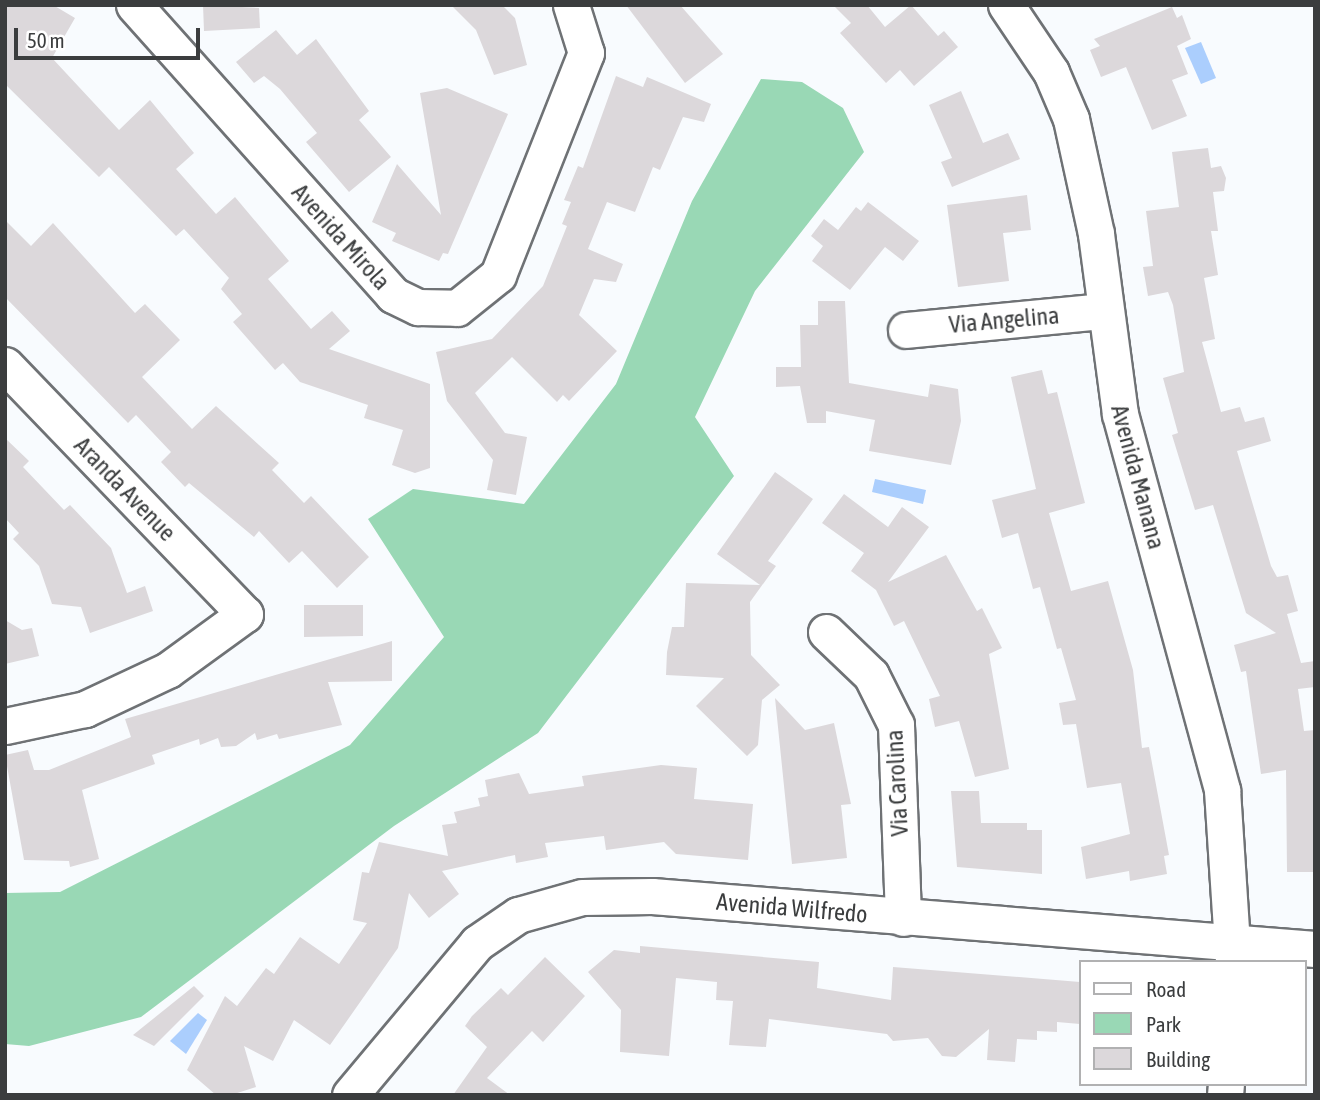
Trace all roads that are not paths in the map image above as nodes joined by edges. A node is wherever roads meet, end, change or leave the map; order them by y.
1 (134, 5) edge
2 (571, 5) edge
3 (1006, 5) edge
4 (1102, 311) junction
5 (906, 330) dead end
6 (5, 365) edge
7 (825, 632) dead end
8 (5, 726) edge
9 (903, 918) junction
10 (1315, 949) edge
11 (1234, 952) edge
12 (350, 1095) edge

1 - 2 street, Avenida Mirola
3 - 4 street, Avenida Manana
4 - 5 street, Via Angelina
4 - 11 street, Avenida Manana
6 - 8 street, Aranda Avenue
7 - 9 street, Via Carolina
9 - 11 street, Avenida Wilfredo
9 - 12 street, Avenida Wilfredo
10 - 11 street, Avenida Wilfredo

